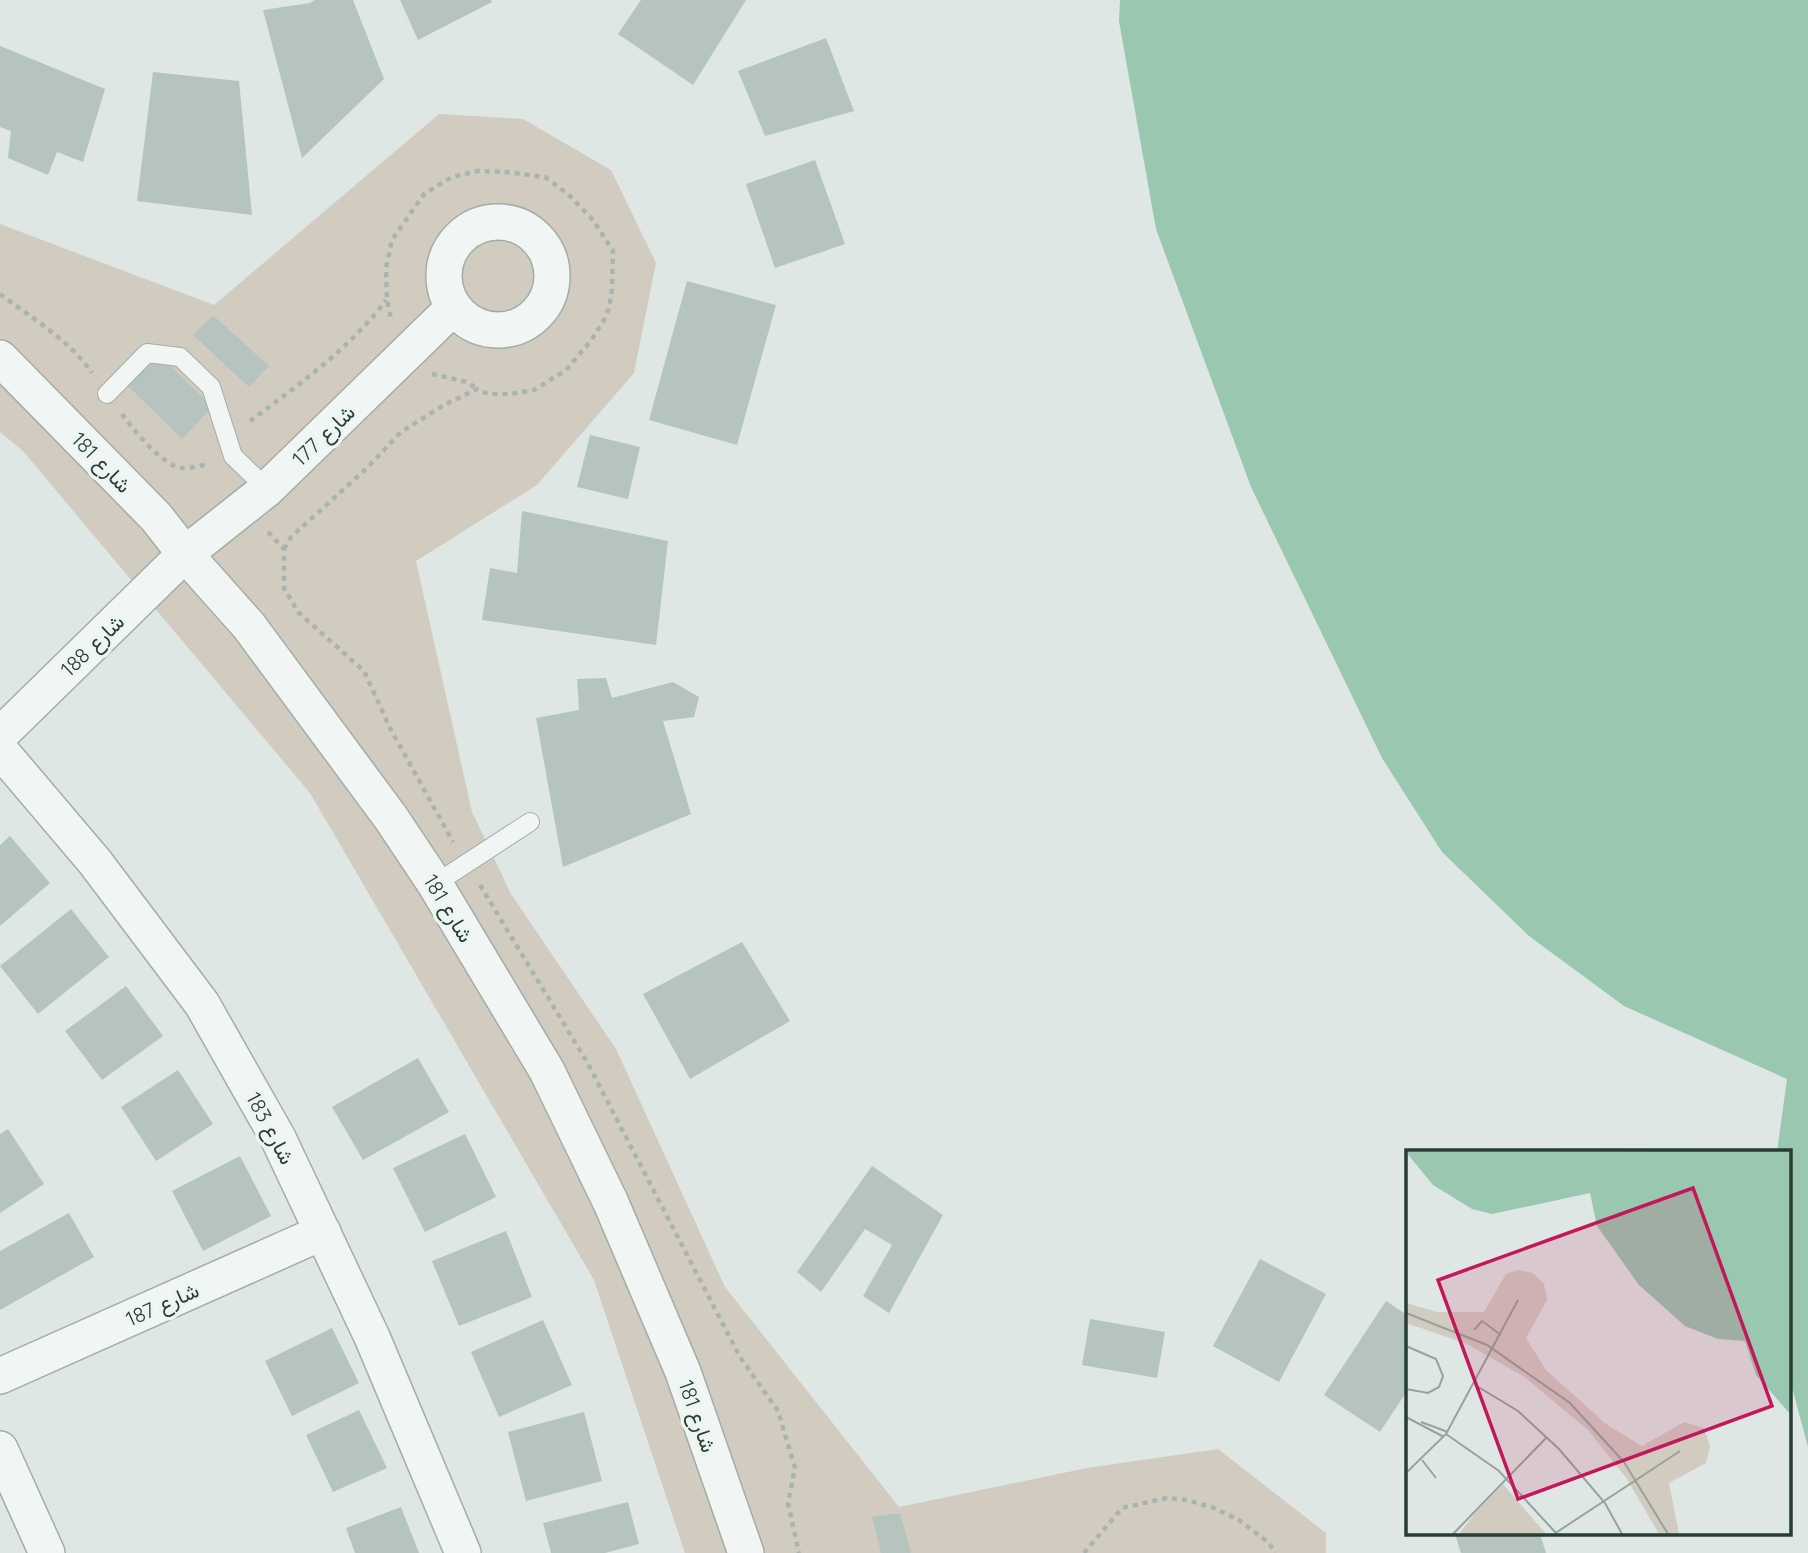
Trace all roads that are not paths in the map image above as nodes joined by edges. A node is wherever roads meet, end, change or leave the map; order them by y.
1 (454, 307) dead end
2 (0, 358) edge
3 (107, 394) dead end
4 (267, 489) junction
5 (185, 554) junction
6 (0, 735) edge
7 (0, 750) edge
8 (530, 822) dead end
9 (435, 884) junction
10 (323, 1232) junction
11 (0, 1376) edge
12 (0, 1449) edge
13 (47, 1553) edge
14 (463, 1553) edge
15 (747, 1553) edge

1 - 4 street, شارع 177
2 - 5 street, شارع 181
3 - 4 lane
4 - 5 street, شارع 177
5 - 6 street, شارع 188
5 - 9 street, شارع 181
7 - 10 street, شارع 183
8 - 9 lane
9 - 15 street, شارع 181
10 - 11 street, شارع 187
10 - 14 street, شارع 183
12 - 13 street

